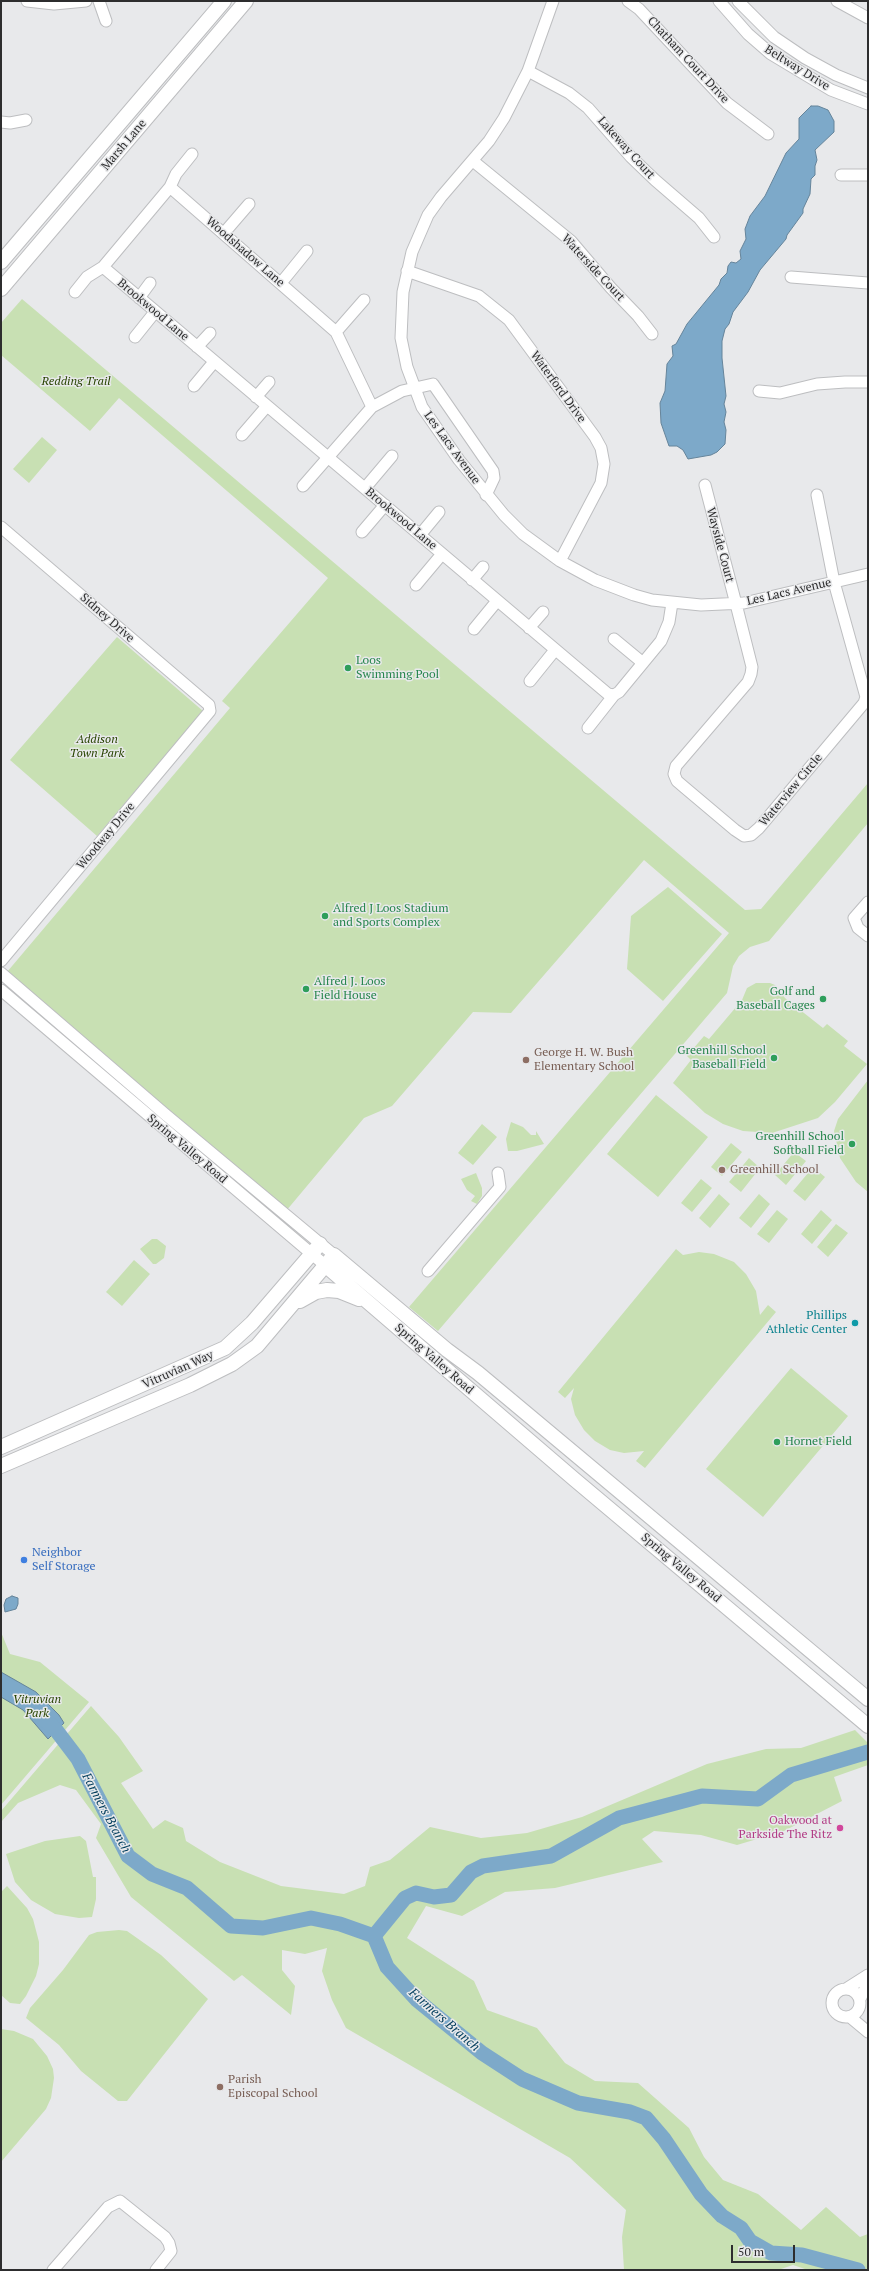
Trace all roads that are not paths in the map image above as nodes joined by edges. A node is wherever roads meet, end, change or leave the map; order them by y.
1 (27, 1) edge
2 (86, 1) edge
3 (100, 1) edge
4 (224, 1) edge
5 (246, 1) edge
6 (553, 1) edge
7 (628, 1) edge
8 (718, 1) edge
9 (738, 1) edge
10 (837, 1) edge
11 (868, 18) edge
12 (106, 21) dead end
13 (528, 71) junction
14 (868, 88) edge
15 (868, 104) edge
16 (26, 120) dead end
17 (1, 122) edge
18 (768, 134) dead end
19 (192, 154) dead end
20 (472, 161) junction
21 (841, 175) dead end
22 (868, 175) edge
23 (170, 187) junction
24 (249, 204) dead end
25 (224, 234) junction
26 (714, 237) dead end
27 (307, 251) dead end
28 (1, 262) edge
29 (103, 267) junction
30 (407, 271) junction
31 (791, 277) dead end
32 (150, 283) dead end
33 (281, 283) junction
34 (868, 283) edge
35 (1, 289) edge
36 (75, 292) dead end
37 (139, 298) junction
38 (364, 300) dead end
39 (155, 312) junction
40 (336, 332) junction
41 (210, 333) dead end
42 (652, 334) dead end
43 (135, 337) dead end
44 (197, 347) junction
45 (214, 362) junction
46 (269, 382) dead end
47 (868, 382) edge
48 (194, 386) dead end
49 (414, 387) junction
50 (759, 390) dead end
51 (256, 397) junction
52 (267, 406) junction
53 (372, 407) junction
54 (242, 435) dead end
55 (392, 456) dead end
56 (328, 458) junction
57 (705, 485) dead end
58 (304, 486) dead end
59 (365, 488) junction
60 (486, 495) junction
61 (817, 495) dead end
62 (385, 505) junction
63 (439, 512) dead end
64 (1, 528) edge
65 (362, 532) dead end
66 (420, 534) junction
67 (442, 554) junction
68 (560, 561) junction
69 (483, 567) dead end
70 (868, 574) edge
71 (472, 580) junction
72 (834, 582) junction
73 (416, 585) dead end
74 (497, 601) junction
75 (672, 603) junction
76 (736, 604) junction
77 (542, 612) dead end
78 (529, 628) junction
79 (474, 629) dead end
80 (614, 639) dead end
81 (555, 650) junction
82 (643, 663) junction
83 (530, 681) dead end
84 (614, 696) junction
85 (210, 711) joint
86 (588, 728) dead end
87 (868, 902) edge
88 (868, 936) edge
89 (1, 960) edge
90 (1, 972) edge
91 (1, 990) edge
92 (498, 1173) dead end
93 (316, 1249) junction
94 (330, 1260) junction
95 (428, 1271) dead end
96 (371, 1304) junction
97 (292, 1306) junction
98 (447, 1350) junction
99 (219, 1352) junction
100 (437, 1362) junction
101 (190, 1385) junction
102 (88, 1409) junction
103 (95, 1426) junction
104 (1, 1447) edge
105 (1, 1466) edge
106 (868, 1699) edge
107 (868, 1726) edge
108 (868, 1975) edge
109 (868, 1983) edge
110 (846, 1989) junction
111 (863, 2006) edge
112 (850, 2017) junction
113 (868, 2032) edge
114 (54, 2270) edge
115 (156, 2270) edge

1 - 2 street
3 - 12 street
4 - 28 main road, Marsh Lane
5 - 35 main road, Marsh Lane
6 - 13 street, Les Lacs Avenue
7 - 18 street, Chatham Court Drive
8 - 15 street, Beltway Drive
9 - 14 street, Beltway Drive
10 - 11 street
13 - 20 street, Les Lacs Avenue
13 - 26 street, Lakeway Court
16 - 17 street
19 - 23 street
20 - 30 street, Les Lacs Avenue
20 - 42 street, Waterside Court
21 - 22 street
23 - 25 street, Woodshadow Lane
23 - 29 street
24 - 25 street
25 - 33 street, Woodshadow Lane
27 - 33 street
29 - 36 street
29 - 37 street, Brookwood Lane
30 - 49 street, Les Lacs Avenue
30 - 68 street, Waterford Drive
31 - 34 street
32 - 37 street
33 - 40 street, Woodshadow Lane
37 - 39 street, Brookwood Lane
38 - 40 street
39 - 43 street
39 - 44 street, Brookwood Lane
40 - 53 street, Woodshadow Lane
41 - 44 street
44 - 45 street, Brookwood Lane
45 - 48 street
45 - 51 street, Brookwood Lane
46 - 51 street
47 - 50 street
49 - 53 street
49 - 60 street, Les Lacs Avenue
49 - 60 street
51 - 52 street, Brookwood Lane
52 - 54 street
52 - 56 street, Brookwood Lane
53 - 56 street
55 - 59 street
56 - 58 street
56 - 59 street, Brookwood Lane
57 - 76 street, Wayside Court
59 - 62 street, Brookwood Lane
60 - 68 street, Les Lacs Avenue
61 - 72 street
62 - 65 street
62 - 66 street, Brookwood Lane
63 - 66 street
64 - 85 street, Sidney Drive
66 - 67 street, Brookwood Lane
67 - 71 street, Brookwood Lane
67 - 73 street
68 - 75 street, Les Lacs Avenue
69 - 71 street
70 - 72 street, Les Lacs Avenue
71 - 74 street, Brookwood Lane
72 - 76 street, Les Lacs Avenue
72 - 76 street, Waterview Circle
74 - 78 street, Brookwood Lane
74 - 79 street
75 - 76 street, Les Lacs Avenue
75 - 82 street
77 - 78 street
78 - 81 street, Brookwood Lane
80 - 82 street
81 - 83 street
81 - 84 street, Brookwood Lane
82 - 84 street
84 - 86 street
85 - 89 street, Woodway Drive
87 - 88 street
90 - 93 street, Spring Valley Road
91 - 93 street, Spring Valley Road
92 - 95 street
93 - 94 street, Spring Valley Road
93 - 99 main road, Vitruvian Way
94 - 96 main road, Spring Valley Road
94 - 97 main road, Vitruvian Way
94 - 98 main road, Spring Valley Road
96 - 97 main road
96 - 100 main road, Spring Valley Road
97 - 101 main road, Vitruvian Way
98 - 100 main road
98 - 106 main road, Spring Valley Road
99 - 101 main road
99 - 102 main road, Vitruvian Way
100 - 107 main road, Spring Valley Road
101 - 103 main road, Vitruvian Way
102 - 103 main road
102 - 104 main road, Vitruvian Way
103 - 105 main road, Vitruvian Way
108 - 110 street
109 - 111 street
110 - 111 street
110 - 112 street
111 - 112 street
112 - 113 street
114 - 115 street

